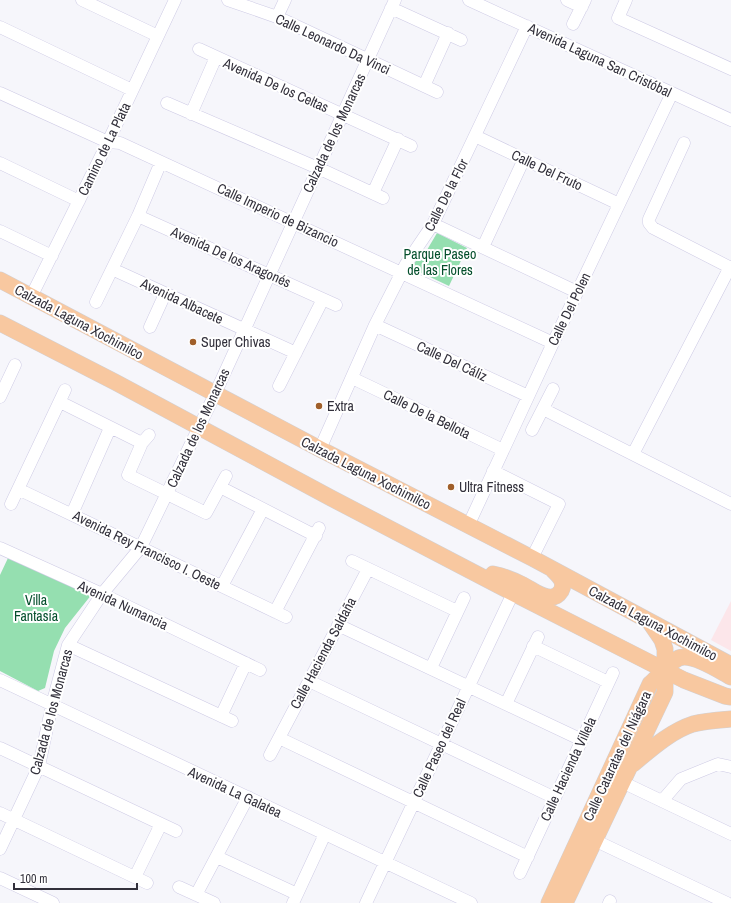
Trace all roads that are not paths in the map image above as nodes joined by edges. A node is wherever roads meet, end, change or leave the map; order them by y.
1 (82, 0) edge
2 (175, 0) edge
3 (228, 0) edge
4 (285, 0) edge
5 (469, 0) edge
6 (567, 0) edge
7 (626, 0) edge
8 (583, 3) edge
9 (393, 4) edge
10 (277, 17) junction
11 (573, 24) dead end
12 (526, 26) junction
13 (0, 27) edge
14 (448, 34) junction
15 (158, 36) junction
16 (461, 40) dead end
17 (199, 49) dead end
18 (216, 57) junction
19 (368, 60) junction
20 (731, 69) edge
21 (424, 86) junction
22 (132, 90) junction
23 (436, 92) dead end
24 (672, 93) junction
25 (0, 94) edge
26 (167, 103) dead end
27 (191, 114) junction
28 (343, 115) junction
29 (731, 120) edge
30 (475, 136) junction
31 (398, 139) junction
32 (108, 142) junction
33 (684, 143) dead end
34 (411, 146) dead end
35 (524, 159) junction
36 (162, 162) junction
37 (0, 163) edge
38 (318, 168) junction
39 (79, 201) junction
40 (618, 204) junction
41 (138, 216) junction
42 (293, 221) junction
43 (433, 224) junction
44 (0, 231) edge
45 (483, 247) junction
46 (52, 256) junction
47 (730, 268) edge
48 (112, 269) junction
49 (402, 272) junction
50 (269, 274) junction
51 (0, 280) edge
52 (577, 292) junction
53 (165, 294) junction
54 (31, 297) junction
55 (323, 299) junction
56 (96, 302) dead end
57 (336, 305) dead end
58 (0, 323) edge
59 (375, 325) junction
60 (150, 327) dead end
61 (244, 330) junction
62 (553, 343) junction
63 (296, 353) junction
64 (8, 370) edge
65 (352, 378) junction
66 (279, 386) dead end
67 (553, 389) dead end
68 (65, 390) dead end
69 (215, 394) junction
70 (528, 396) junction
71 (0, 397) edge
72 (60, 402) junction
73 (543, 409) junction
74 (199, 427) junction
75 (110, 428) junction
76 (532, 430) dead end
77 (320, 449) junction
78 (503, 450) junction
79 (633, 454) junction
80 (493, 471) junction
81 (226, 476) dead end
82 (220, 487) junction
83 (18, 489) junction
84 (167, 494) junction
85 (11, 504) dead end
86 (731, 504) edge
87 (263, 509) junction
88 (72, 514) junction
89 (468, 526) junction
90 (141, 547) junction
91 (2, 553) edge
92 (532, 558) junction
93 (352, 561) dead end
94 (368, 569) junction
95 (553, 569) junction
96 (474, 572) junction
97 (222, 586) junction
98 (513, 593) junction
99 (102, 594) junction
100 (464, 598) dead end
101 (458, 611) junction
102 (648, 620) junction
103 (338, 625) junction
104 (68, 645) junction
105 (246, 663) junction
106 (731, 665) edge
107 (431, 668) junction
108 (260, 670) dead end
109 (665, 670) junction
110 (731, 677) edge
111 (0, 680) edge
112 (308, 681) junction
113 (468, 686) junction
114 (728, 697) edge
115 (52, 704) junction
116 (506, 704) junction
117 (221, 716) junction
118 (731, 719) edge
119 (232, 721) dead end
120 (279, 738) junction
121 (582, 740) junction
122 (441, 744) junction
123 (0, 748) edge
124 (270, 755) dead end
125 (39, 766) junction
126 (731, 767) edge
127 (625, 775) junction
128 (248, 797) junction
129 (555, 798) junction
130 (413, 801) junction
131 (662, 801) junction
132 (0, 813) edge
133 (13, 819) junction
134 (161, 824) junction
135 (176, 831) dead end
136 (325, 834) junction
137 (731, 834) edge
138 (594, 840) junction
139 (0, 849) edge
140 (217, 857) junction
141 (528, 857) junction
142 (385, 863) junction
143 (520, 873) dead end
144 (135, 877) junction
145 (0, 878) edge
146 (147, 883) dead end
147 (179, 887) dead end
148 (196, 895) junction
149 (731, 896) edge
150 (295, 899) edge
151 (53, 903) edge
152 (214, 903) edge
153 (366, 903) edge
154 (471, 903) edge
155 (549, 903) edge
156 (565, 903) edge
157 (727, 903) edge

1 - 15 street
2 - 15 street, Camino de La Plata
3 - 10 street, Calle Leonardo Da Vinci
4 - 10 street
5 - 12 street, Avenida Laguna San Cristóbal
6 - 8 street
7 - 20 street
8 - 11 street
9 - 14 street
9 - 19 street, Calzada de los Monarcas
10 - 19 street, Calle Leonardo Da Vinci
12 - 24 street, Avenida Laguna San Cristóbal
12 - 30 street, Calle De la Flor
13 - 22 street
14 - 16 street
14 - 21 street
15 - 22 street, Camino de La Plata
17 - 18 street, Avenida De los Celtas
18 - 27 street
18 - 28 street, Avenida De los Celtas
19 - 21 street, Calle Leonardo Da Vinci
19 - 28 street, Calzada de los Monarcas
21 - 23 street, Calle Leonardo Da Vinci
22 - 32 street, Camino de La Plata
24 - 29 street, Avenida Laguna San Cristóbal
24 - 40 street, Calle Del Polen
25 - 32 street, Calle Imperio de Bizancio
26 - 27 street
27 - 38 street
28 - 31 street, Avenida De los Celtas
28 - 38 street, Calzada de los Monarcas
30 - 35 street, Calle Del Fruto
30 - 43 street, Calle De la Flor
31 - 34 street, Avenida De los Celtas
31 - 38 street
32 - 36 street, Calle Imperio de Bizancio
32 - 39 street, Camino de La Plata
33 - 47 street
35 - 40 street, Calle Del Fruto
35 - 45 street
36 - 41 street
36 - 42 street, Calle Imperio de Bizancio
37 - 39 street
38 - 42 street, Calzada de los Monarcas
39 - 46 street, Camino de La Plata
40 - 52 street, Calle Del Polen
41 - 48 street
41 - 50 street, Avenida De los Aragonés
42 - 49 street, Calle Imperio de Bizancio
42 - 50 street, Calzada de los Monarcas
43 - 45 street
43 - 49 street, Calle De la Flor
44 - 46 street
45 - 52 street
46 - 54 street, Camino de La Plata
47 - 79 street
48 - 53 street, Avenida Albacete
48 - 56 street
49 - 59 street, Calle De la Flor
49 - 62 street, Calle Imperio de Bizancio
50 - 55 street, Avenida De los Aragonés
50 - 61 street, Calzada de los Monarcas
51 - 54 main road, Calzada Laguna Xochimilco
52 - 62 street, Calle Del Polen
53 - 60 street
53 - 61 street, Avenida Albacete
54 - 69 main road, Calzada Laguna Xochimilco
55 - 57 street, Avenida De los Aragonés
55 - 63 street
58 - 74 main road
59 - 65 street, Calle De la Flor
59 - 70 street, Calle Del Cáliz
61 - 63 street, Avenida Albacete
61 - 69 street, Calzada de los Monarcas
62 - 70 street, Calle Del Polen
63 - 66 street
64 - 71 street
65 - 77 street, Calle De la Flor
65 - 78 street, Calle De la Bellota
67 - 73 street
68 - 72 street
69 - 74 street, Calzada de los Monarcas
69 - 77 main road, Calzada Laguna Xochimilco
70 - 78 street, Calle Del Polen
72 - 75 street
72 - 83 street
73 - 76 street
73 - 79 street
74 - 84 street, Calzada de los Monarcas
74 - 96 main road
75 - 84 street
75 - 88 street
77 - 89 main road, Calzada Laguna Xochimilco
78 - 80 street, Calle Del Polen
79 - 86 street
80 - 89 street, Calle Del Polen
80 - 92 street
81 - 82 street
82 - 84 street
82 - 87 street
83 - 85 street
83 - 88 street, Avenida Rey Francisco I. Oeste
84 - 90 street, Calzada de los Monarcas
87 - 97 street
87 - 97 street, Avenida Rey Francisco I. Oeste
88 - 90 street, Avenida Rey Francisco I. Oeste
89 - 92 main road, Calzada Laguna Xochimilco
90 - 97 street, Avenida Rey Francisco I. Oeste
90 - 99 street, Calzada de los Monarcas
91 - 99 street, Avenida Numancia
92 - 95 main road, Calzada Laguna Xochimilco
93 - 94 street
94 - 101 street
94 - 103 street, Calle Hacienda Saldaña
95 - 96 main road
95 - 102 main road, Calzada Laguna Xochimilco
96 - 98 main road
98 - 109 main road
98 - 113 street, Calle Paseo del Real
99 - 104 street, Calzada de los Monarcas
99 - 105 street, Avenida Numancia
100 - 101 street
101 - 107 street
102 - 106 main road, Calzada Laguna Xochimilco
102 - 109 main road
103 - 107 street
103 - 112 street, Calle Hacienda Saldaña
104 - 115 street, Calzada de los Monarcas
104 - 117 street
105 - 108 street, Avenida Numancia
105 - 117 street
107 - 113 street
109 - 110 main road
109 - 114 main road
109 - 127 main road, Calle Cataratas del Niágara
109 - 155 main road, Calle Cataratas del Niágara
110 - 114 main road
111 - 115 street, Avenida La Galatea
112 - 120 street, Calle Hacienda Saldaña
112 - 122 street
113 - 116 street
113 - 122 street, Calle Paseo del Real
115 - 125 street, Calzada de los Monarcas
115 - 128 street, Avenida La Galatea
116 - 121 street
116 - 121 street, Calle Hacienda Villela
117 - 119 street
118 - 127 main road
120 - 124 street, Calle Hacienda Saldaña
120 - 130 street
121 - 129 street, Calle Hacienda Villela
122 - 129 street
122 - 130 street, Calle Paseo del Real
123 - 125 street
125 - 133 street, Calzada de los Monarcas
125 - 134 street
126 - 131 street
127 - 131 street
127 - 138 main road, Calle Cataratas del Niágara
128 - 136 street, Avenida La Galatea
128 - 140 street
129 - 141 street, Calle Hacienda Villela
130 - 141 street
130 - 142 street, Calle Paseo del Real
131 - 137 street
132 - 133 street
133 - 139 street, Calzada de los Monarcas
133 - 144 street
134 - 135 street
134 - 144 street
136 - 142 street, Avenida La Galatea
136 - 150 street
138 - 156 main road, Calle Cataratas del Niágara
138 - 157 street
140 - 148 street
140 - 150 street
141 - 143 street, Calle Hacienda Villela
142 - 153 street, Calle Paseo del Real
142 - 154 street, Avenida La Galatea
144 - 146 street
145 - 151 street
147 - 148 street
148 - 152 street
149 - 157 street

